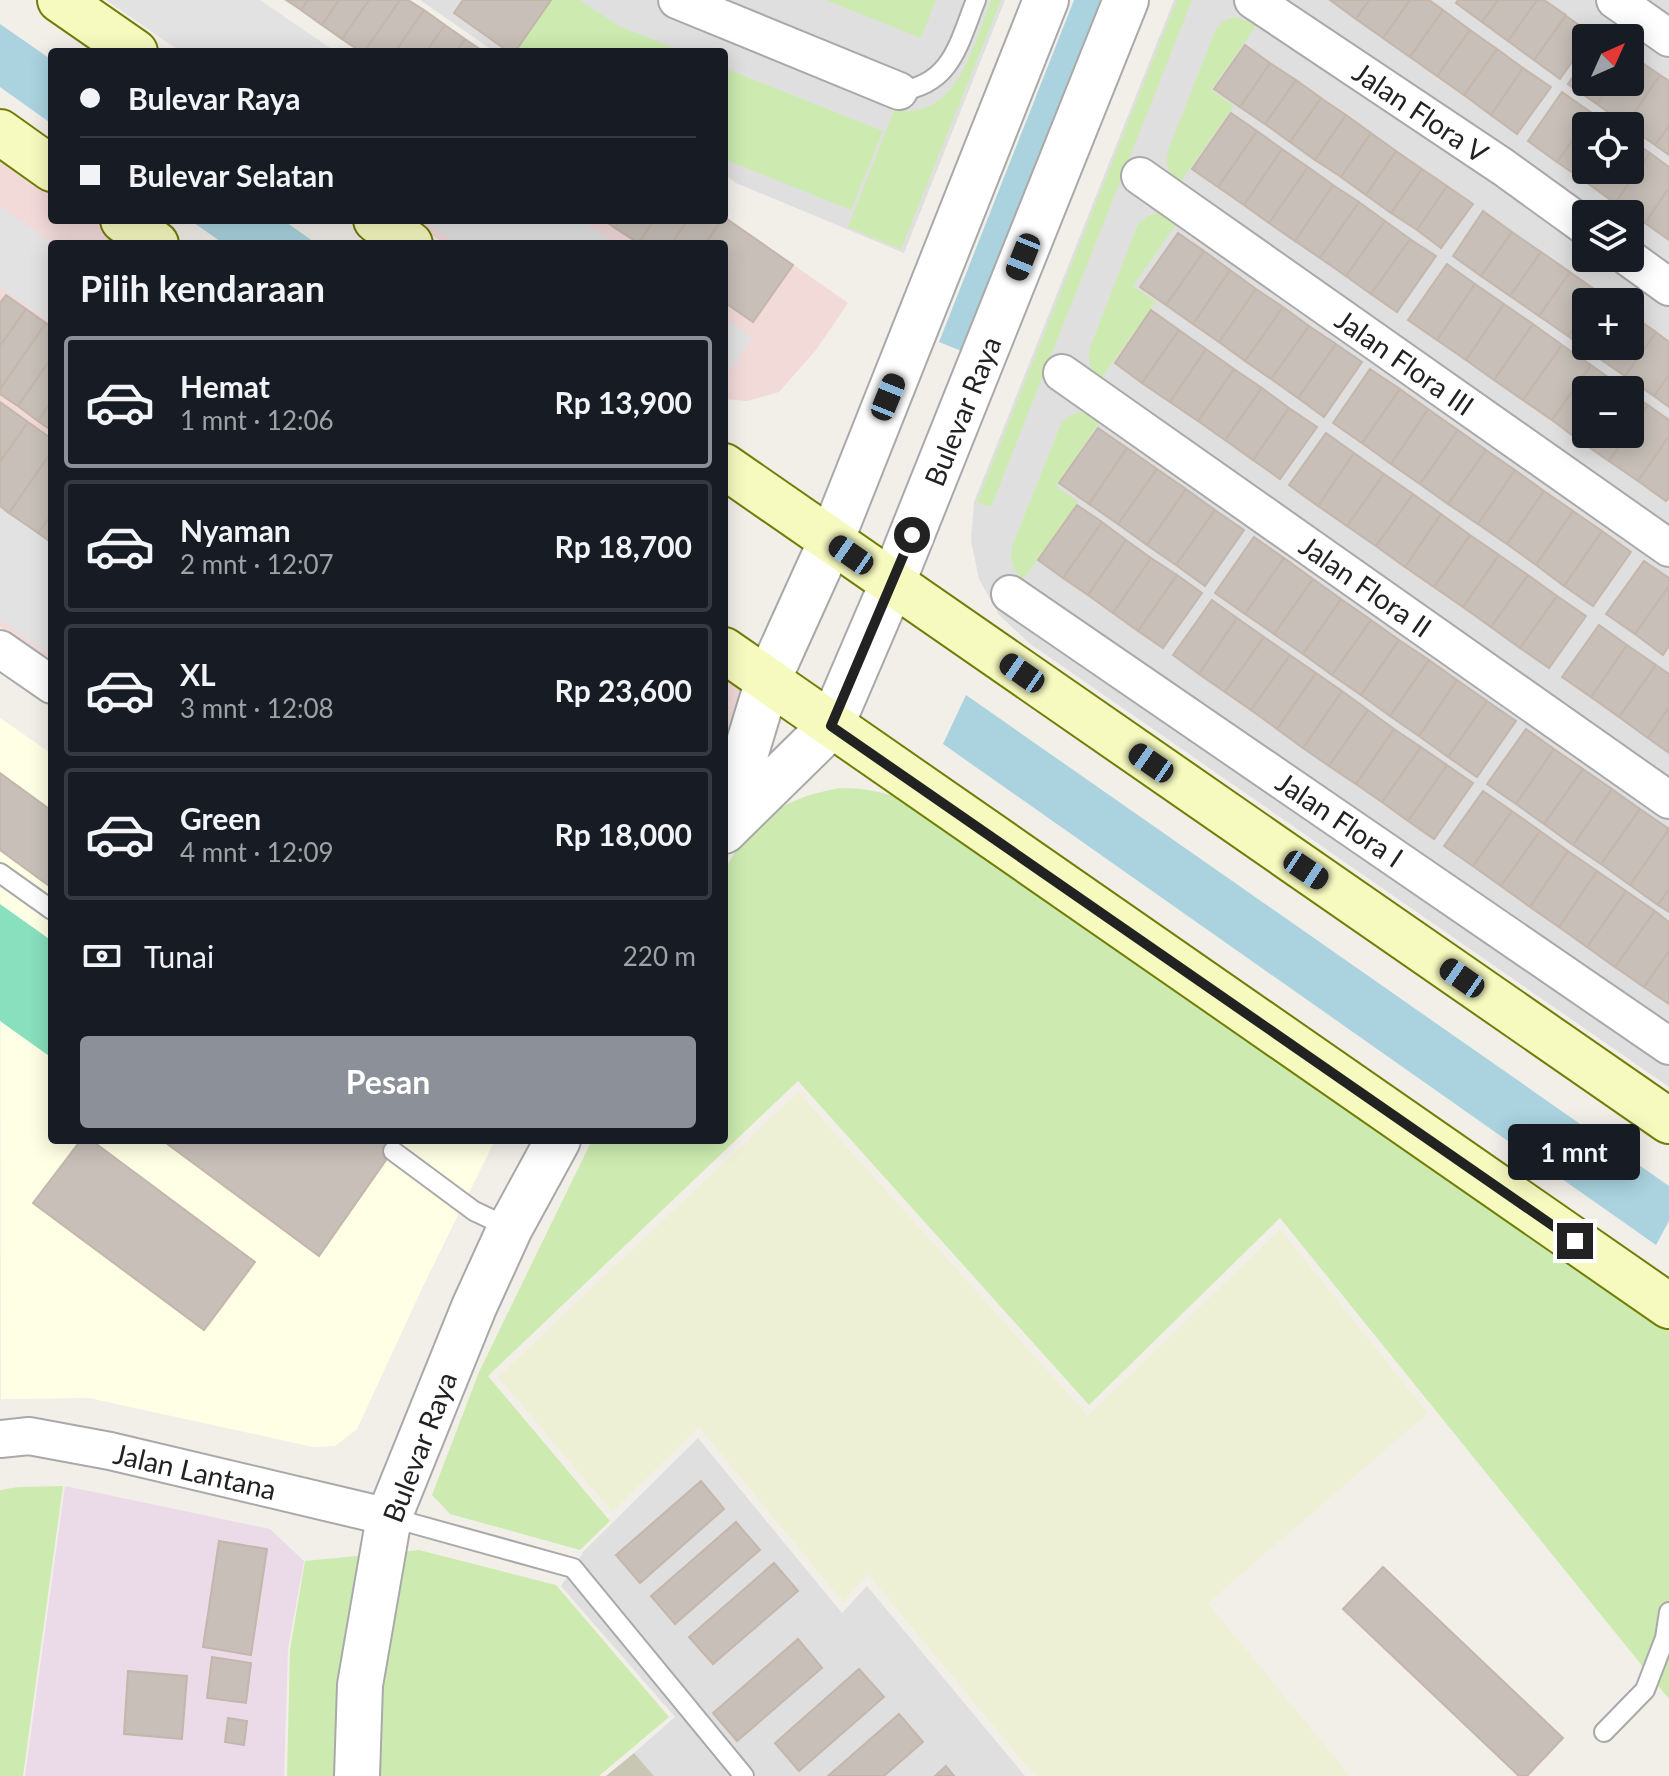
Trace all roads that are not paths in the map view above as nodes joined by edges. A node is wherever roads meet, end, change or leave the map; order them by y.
1 (60, 0) edge
2 (677, 0) edge
3 (976, 0) edge
4 (1046, 0) edge
5 (1126, 0) edge
6 (1253, 0) edge
7 (1615, 0) edge
8 (1669, 38) edge
9 (129, 48) edge
10 (899, 91) joint
11 (0, 132) edge
12 (48, 166) edge
13 (1140, 176) dead end
14 (1572, 217) edge
15 (128, 224) edge
16 (382, 224) edge
17 (150, 240) edge
18 (404, 240) edge
19 (1644, 269) edge
20 (1669, 287) edge
21 (1062, 373) dead end
22 (728, 469) edge
23 (831, 541) junction
24 (1669, 548) edge
25 (892, 584) junction
26 (1010, 594) dead end
27 (0, 649) edge
28 (728, 653) edge
29 (768, 680) junction
30 (48, 682) edge
31 (831, 726) junction
32 (1669, 800) edge
33 (728, 815) edge
34 (728, 824) edge
35 (0, 873) edge
36 (48, 907) edge
37 (1669, 1046) edge
38 (1669, 1121) edge
39 (556, 1144) edge
40 (393, 1151) dead end
41 (510, 1228) junction
42 (1669, 1306) edge
43 (0, 1439) edge
44 (389, 1517) junction
45 (1669, 1612) edge
46 (1604, 1732) dead end
47 (357, 1776) edge
48 (744, 1776) edge

1 - 9 main road
2 - 10 street
3 - 10 lane
4 - 23 street, Bulevar Raya
5 - 25 street, Bulevar Raya
6 - 14 street, Jalan Flora V
7 - 8 street
11 - 12 main road
13 - 24 street, Jalan Flora III
15 - 17 main road
16 - 18 main road
19 - 20 street
21 - 32 street, Jalan Flora II
22 - 23 main road
23 - 25 main road
23 - 29 street, Bulevar Raya
25 - 31 street, Bulevar Raya
25 - 38 main road
26 - 37 street, Jalan Flora I
27 - 30 street
28 - 29 main road
29 - 31 main road
29 - 33 street, Bulevar Raya
31 - 34 street, Bulevar Raya
31 - 42 main road
35 - 36 lane
39 - 41 street, Bulevar Raya
40 - 41 lane
41 - 44 street, Bulevar Raya
43 - 44 street, Jalan Lantana
44 - 47 street, Bulevar Raya
44 - 48 lane
45 - 46 lane

